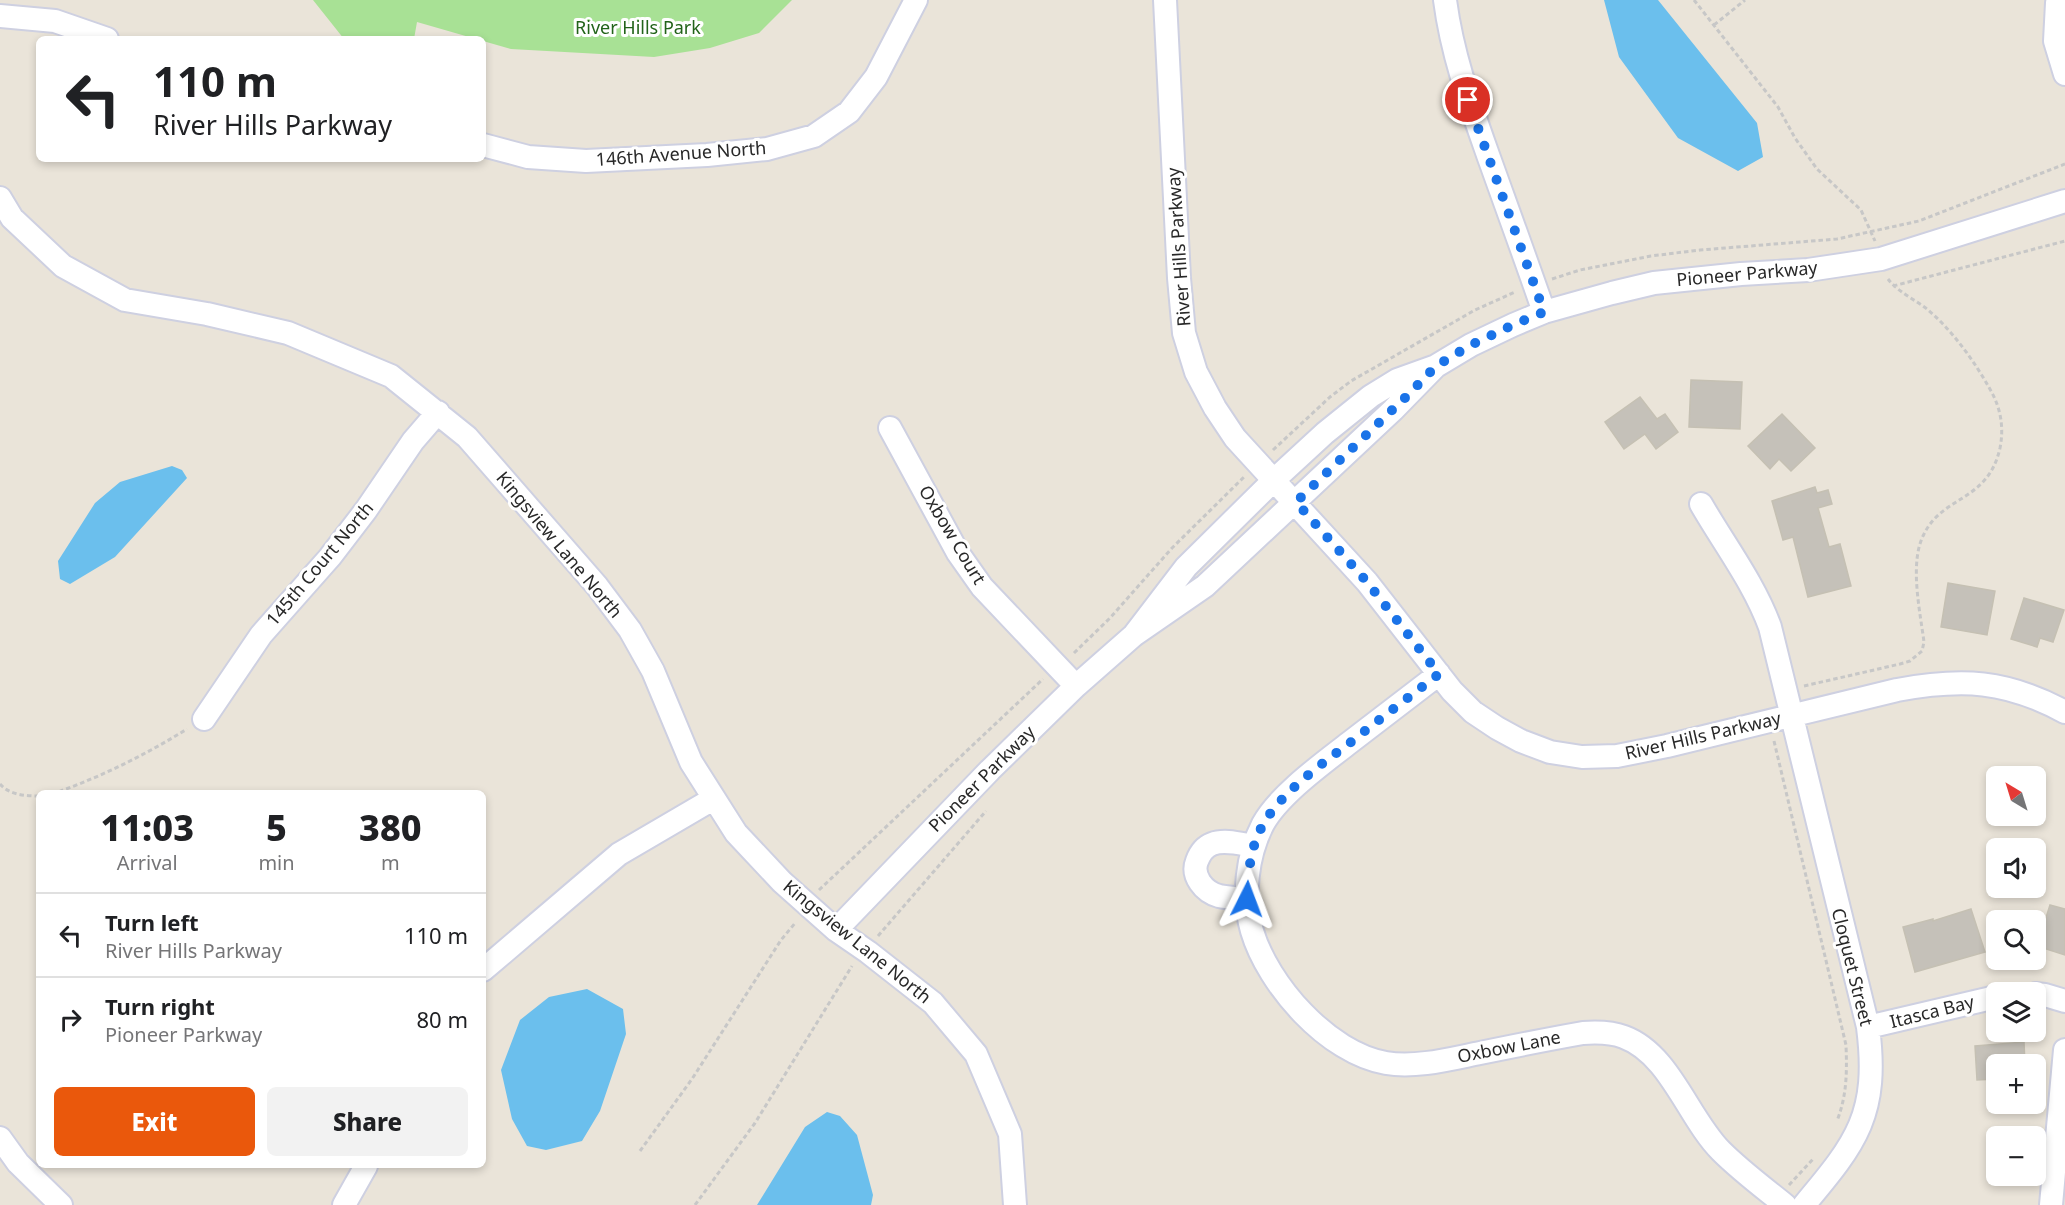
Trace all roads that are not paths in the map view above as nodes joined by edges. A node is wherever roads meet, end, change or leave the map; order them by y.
1 (916, 0) edge
2 (1166, 0) edge
3 (1445, 0) edge
4 (2059, 0) edge
5 (0, 16) edge
6 (98, 36) edge
7 (2065, 75) edge
8 (486, 147) edge
9 (0, 198) edge
10 (2065, 201) edge
11 (1544, 312) junction
12 (1436, 366) junction
13 (438, 412) junction
14 (890, 428) dead end
15 (1274, 480) junction
16 (1296, 502) junction
17 (1701, 504) dead end
18 (1134, 635) junction
19 (1439, 674) junction
20 (1076, 686) junction
21 (2065, 712) edge
22 (1791, 715) junction
23 (204, 719) road end
24 (713, 799) junction
25 (1254, 846) junction
26 (1247, 899) junction
27 (836, 930) junction
28 (486, 967) edge
29 (2046, 995) edge
30 (1986, 999) edge
31 (2065, 1001) edge
32 (1868, 1028) junction
33 (2065, 1050) edge
34 (0, 1138) edge
35 (365, 1168) edge
36 (1786, 1197) edge
37 (61, 1205) edge
38 (344, 1205) edge
39 (1015, 1205) edge
40 (1804, 1205) edge
41 (2051, 1205) edge

1 - 8 street, 146th Avenue North
2 - 15 street, River Hills Parkway
3 - 11 street
4 - 7 street
5 - 6 street
9 - 13 street, Kingsview Lane North
10 - 11 street, Pioneer Parkway
11 - 12 street, Pioneer Parkway
12 - 15 street, Pioneer Parkway
12 - 16 street, Pioneer Parkway
13 - 23 street, 145th Court North
13 - 24 street, Kingsview Lane North
14 - 20 street, Oxbow Court
15 - 16 street, River Hills Parkway
15 - 18 street, Pioneer Parkway
16 - 18 street, Pioneer Parkway
16 - 19 street, River Hills Parkway
17 - 22 street, Cloquet Street
18 - 20 street, Pioneer Parkway
19 - 22 street, River Hills Parkway
19 - 25 street, Oxbow Lane
20 - 27 street, Pioneer Parkway
21 - 22 street, River Hills Parkway
22 - 32 street, Cloquet Street
24 - 27 street, Kingsview Lane North
24 - 28 street
25 - 26 street, Oxbow Lane
25 - 26 street
26 - 36 street, Oxbow Lane
27 - 39 street, Kingsview Lane North
29 - 31 street
30 - 32 street, Itasca Bay
32 - 40 street, Cloquet Street
33 - 41 street
34 - 37 street
35 - 38 street

